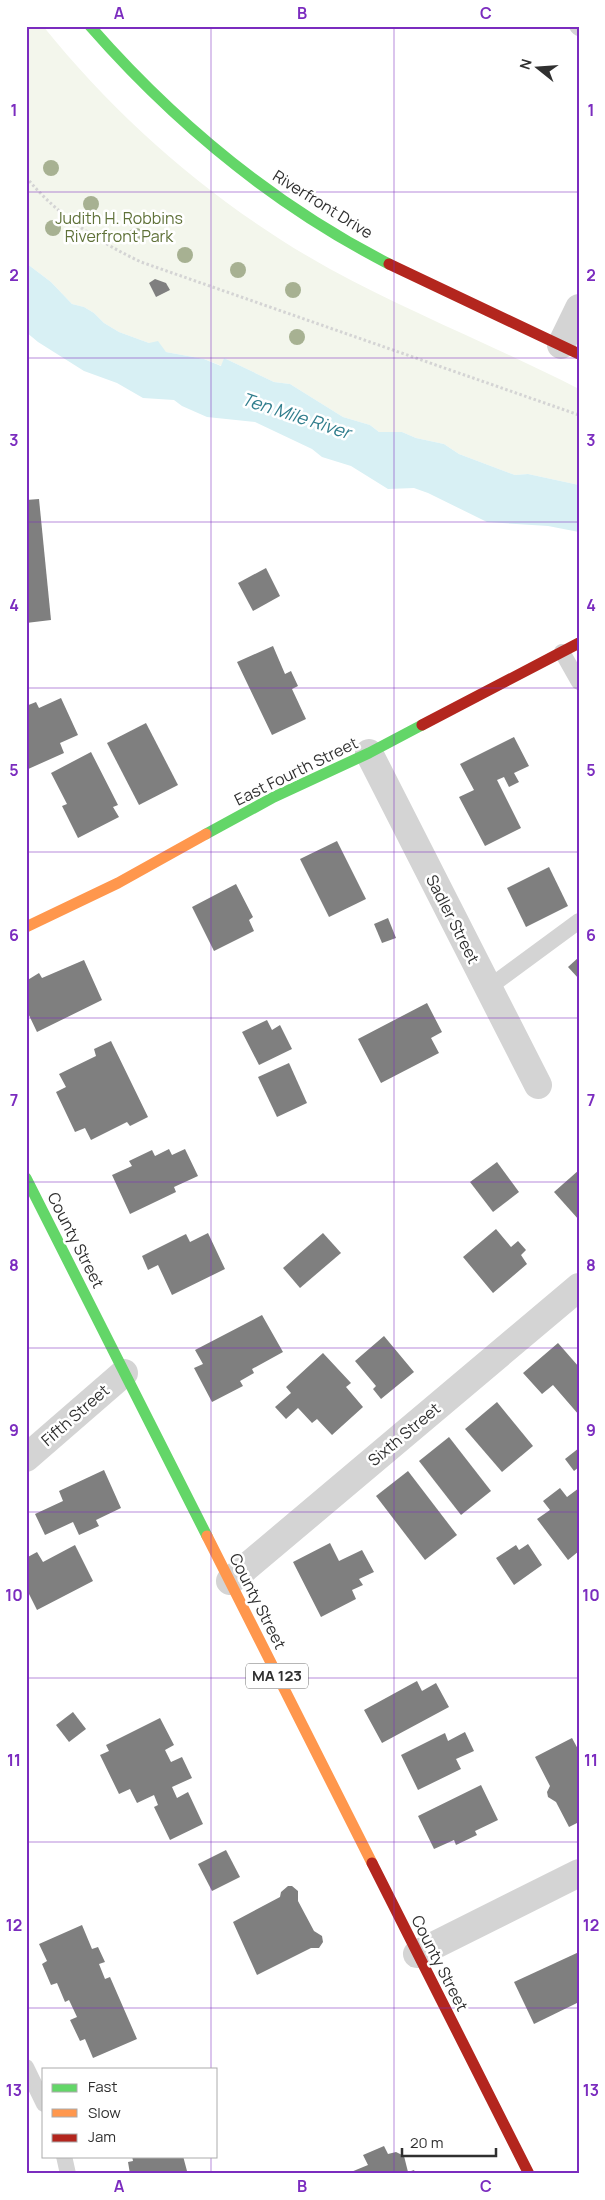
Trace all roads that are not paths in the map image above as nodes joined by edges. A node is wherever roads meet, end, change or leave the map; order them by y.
1 (90, 26) edge
2 (579, 308) edge
3 (570, 349) edge
4 (579, 643) edge
5 (562, 652) junction
6 (579, 682) edge
7 (369, 753) junction
8 (579, 921) edge
9 (26, 927) edge
10 (488, 988) junction
11 (538, 1085) dead end
12 (26, 1178) edge
13 (579, 1287) edge
14 (124, 1373) junction
15 (26, 1458) edge
16 (230, 1581) junction
17 (579, 1873) edge
18 (417, 1954) junction
19 (26, 2067) edge
20 (42, 2100) edge
21 (64, 2158) edge
22 (68, 2174) edge
23 (529, 2174) edge

1 - 3 main road, Riverfront Drive
2 - 3 street
4 - 5 main road, East Fourth Street
5 - 6 lane
5 - 7 main road, East Fourth Street
7 - 9 main road, East Fourth Street
7 - 10 street, Sadler Street
8 - 10 lane
10 - 11 street, Sadler Street
12 - 14 main road, County Street / MA 123
13 - 16 street, Sixth Street
14 - 15 street, Fifth Street
14 - 16 main road, County Street / MA 123
16 - 18 main road, County Street / MA 123
17 - 18 street
18 - 23 main road, County Street / MA 123
19 - 20 lane
21 - 22 lane

